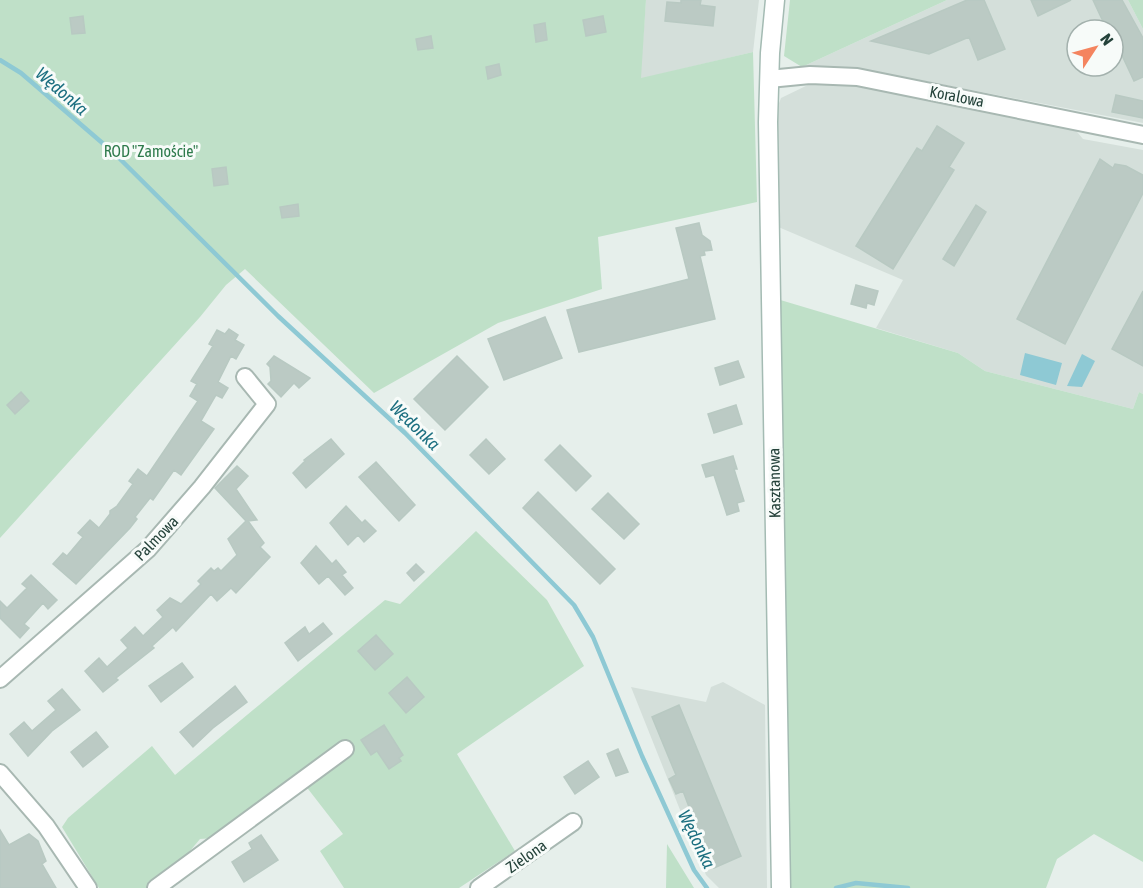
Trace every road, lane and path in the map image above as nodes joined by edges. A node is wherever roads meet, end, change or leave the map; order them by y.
1 (775, 0) edge
2 (769, 79) junction
3 (1143, 135) edge
4 (245, 377) dead end
5 (0, 679) edge
6 (345, 749) dead end
7 (0, 773) edge
8 (573, 822) dead end
9 (88, 888) edge
10 (156, 888) edge
11 (479, 888) edge
12 (781, 888) edge

1 - 2 street, Kasztanowa
2 - 3 street, Koralowa
2 - 12 street, Kasztanowa
4 - 5 street, Palmowa
6 - 10 street
7 - 9 street
8 - 11 street, Zielona

